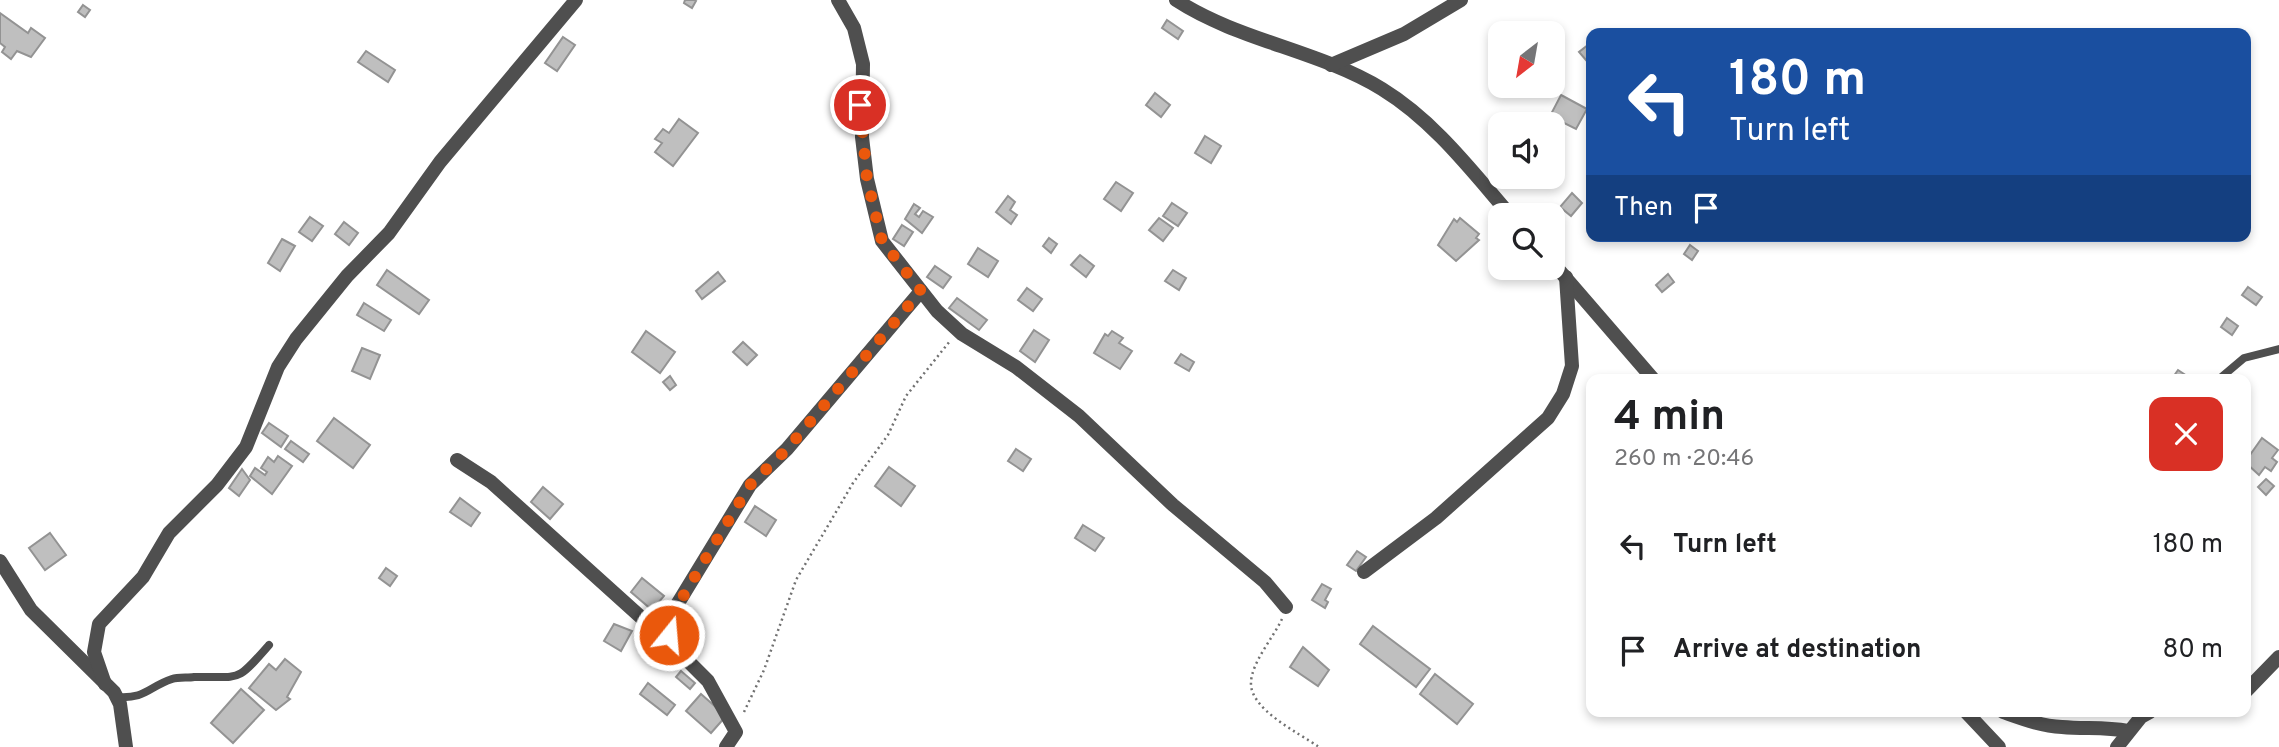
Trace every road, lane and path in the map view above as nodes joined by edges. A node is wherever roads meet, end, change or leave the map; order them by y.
1 (576, 0) edge
2 (838, 0) edge
3 (1177, 0) edge
4 (1461, 0) edge
5 (1331, 65) junction
6 (1500, 203) edge
7 (1566, 277) joint
8 (921, 291) junction
9 (957, 329) junction
10 (2279, 349) edge
11 (1649, 374) edge
12 (2225, 374) edge
13 (457, 460) dead end
14 (0, 561) edge
15 (1364, 572) dead end
16 (1286, 607) joint
17 (269, 645) dead end
18 (682, 655) junction
19 (2279, 657) edge
20 (105, 684) junction
21 (2251, 686) edge
22 (117, 697) junction
23 (1971, 717) edge
24 (2017, 717) edge
25 (2144, 717) edge
26 (736, 732) junction
27 (2128, 732) junction
28 (128, 745) edge
29 (726, 747) edge
30 (1319, 747) edge
31 (1999, 747) edge
32 (2117, 747) edge

1 - 20 street
2 - 8 street
3 - 5 street
4 - 5 street
5 - 6 street
7 - 11 street
7 - 15 street
8 - 9 street
8 - 18 street
9 - 16 street
9 - 26 path
10 - 12 lane
13 - 18 street
14 - 20 street
16 - 30 path
17 - 22 lane
18 - 26 street
19 - 21 street
20 - 22 street
22 - 28 street
23 - 31 street
24 - 27 street
25 - 27 street
26 - 29 street
27 - 32 street

